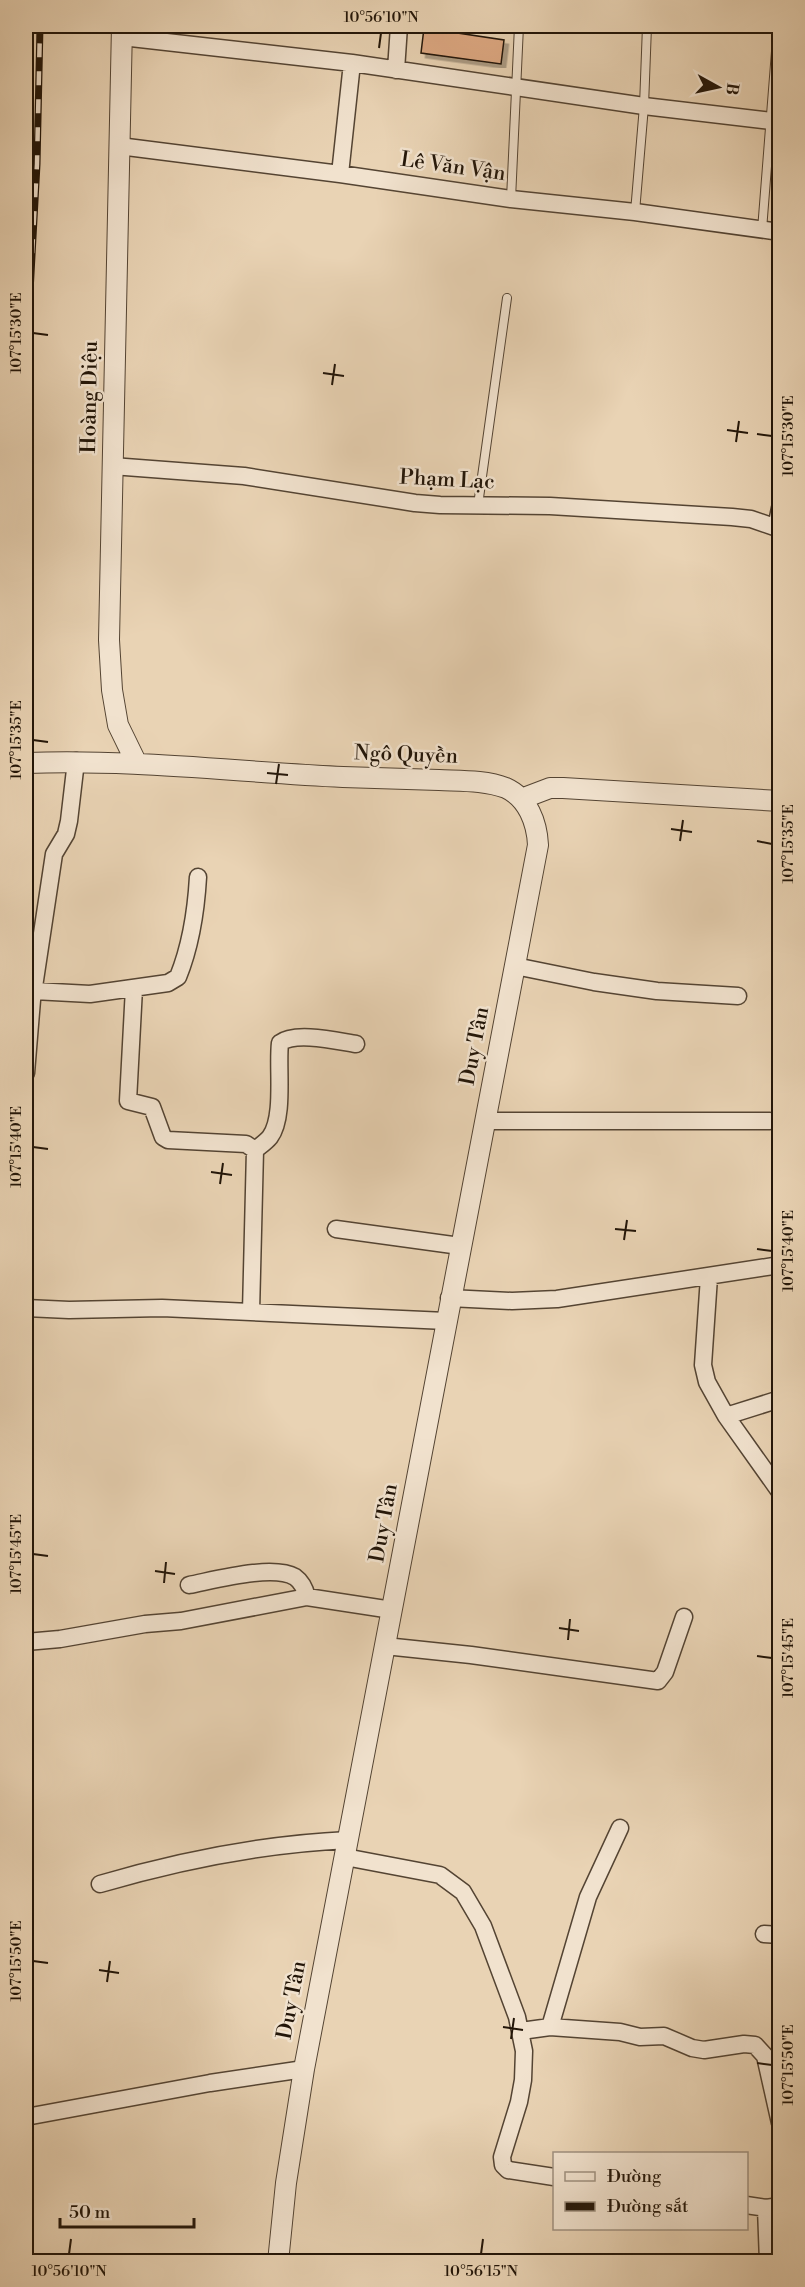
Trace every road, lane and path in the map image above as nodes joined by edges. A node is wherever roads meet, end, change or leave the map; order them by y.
1 (399, 26) edge
2 (519, 26) edge
3 (647, 26) edge
4 (778, 26) edge
5 (122, 31) edge
6 (352, 63) junction
7 (396, 70) junction
8 (515, 87) junction
9 (644, 106) junction
10 (776, 121) edge
11 (119, 146) junction
12 (340, 174) junction
13 (512, 199) junction
14 (634, 212) junction
15 (762, 230) junction
16 (780, 232) edge
17 (507, 298) dead end
18 (112, 466) junction
19 (478, 505) junction
20 (780, 508) edge
21 (778, 528) edge
22 (76, 761) junction
23 (26, 763) edge
24 (136, 764) junction
25 (521, 798) junction
26 (780, 801) edge
27 (198, 878) dead end
28 (515, 966) junction
29 (135, 987) junction
30 (34, 991) junction
31 (738, 996) dead end
32 (356, 1044) dead end
33 (26, 1073) edge
34 (485, 1121) junction
35 (770, 1121) dead end
36 (255, 1150) junction
37 (336, 1229) dead end
38 (460, 1246) junction
39 (780, 1265) edge
40 (709, 1277) junction
41 (450, 1298) junction
42 (26, 1308) edge
43 (250, 1312) junction
44 (446, 1321) junction
45 (780, 1399) edge
46 (726, 1416) junction
47 (780, 1492) edge
48 (189, 1585) dead end
49 (307, 1597) junction
50 (392, 1610) junction
51 (684, 1617) dead end
52 (26, 1642) edge
53 (386, 1646) junction
54 (620, 1828) dead end
55 (346, 1849) junction
56 (100, 1884) dead end
57 (550, 2027) junction
58 (520, 2031) junction
59 (304, 2069) junction
60 (26, 2116) edge
61 (780, 2123) edge
62 (553, 2177) edge
63 (748, 2205) edge
64 (773, 2207) edge
65 (278, 2262) edge
66 (768, 2262) edge

1 - 7 street
2 - 8 lane
3 - 9 lane
4 - 10 lane
5 - 6 street
5 - 11 street, Hoàng Diệu
6 - 7 street
6 - 12 street
7 - 8 street
8 - 9 street
8 - 13 lane
9 - 10 street
9 - 14 lane
10 - 15 lane
11 - 12 street, Lê Văn Vận
11 - 18 street, Hoàng Diệu
12 - 13 street, Lê Văn Vận
13 - 14 street, Lê Văn Vận
14 - 15 street, Lê Văn Vận
15 - 16 street, Lê Văn Vận
17 - 19 lane
18 - 19 street, Phạm Lạc
18 - 24 street, Hoàng Diệu
19 - 21 street, Phạm Lạc
20 - 21 street
22 - 23 street, Ngô Quyền
22 - 24 street, Ngô Quyền
22 - 30 street
24 - 25 street, Ngô Quyền
25 - 26 street
25 - 28 street, Duy Tân
27 - 29 street
28 - 31 street
28 - 34 street, Duy Tân
29 - 30 street
29 - 36 street
30 - 33 street
32 - 36 street
34 - 35 street
34 - 38 street, Duy Tân
36 - 43 street
37 - 38 street
38 - 41 street, Duy Tân
39 - 40 street
40 - 41 street
40 - 46 street
41 - 44 street, Duy Tân
42 - 43 street
43 - 44 street
44 - 50 street, Duy Tân
45 - 46 street
46 - 47 street
48 - 49 street
49 - 50 street
49 - 52 street
50 - 53 street, Duy Tân
51 - 53 street
53 - 55 street, Duy Tân
54 - 57 street
55 - 56 street
55 - 58 street
55 - 59 street, Duy Tân
57 - 58 street
57 - 61 street
58 - 62 street
59 - 60 street
59 - 65 street, Duy Tân
63 - 64 street
64 - 66 street

